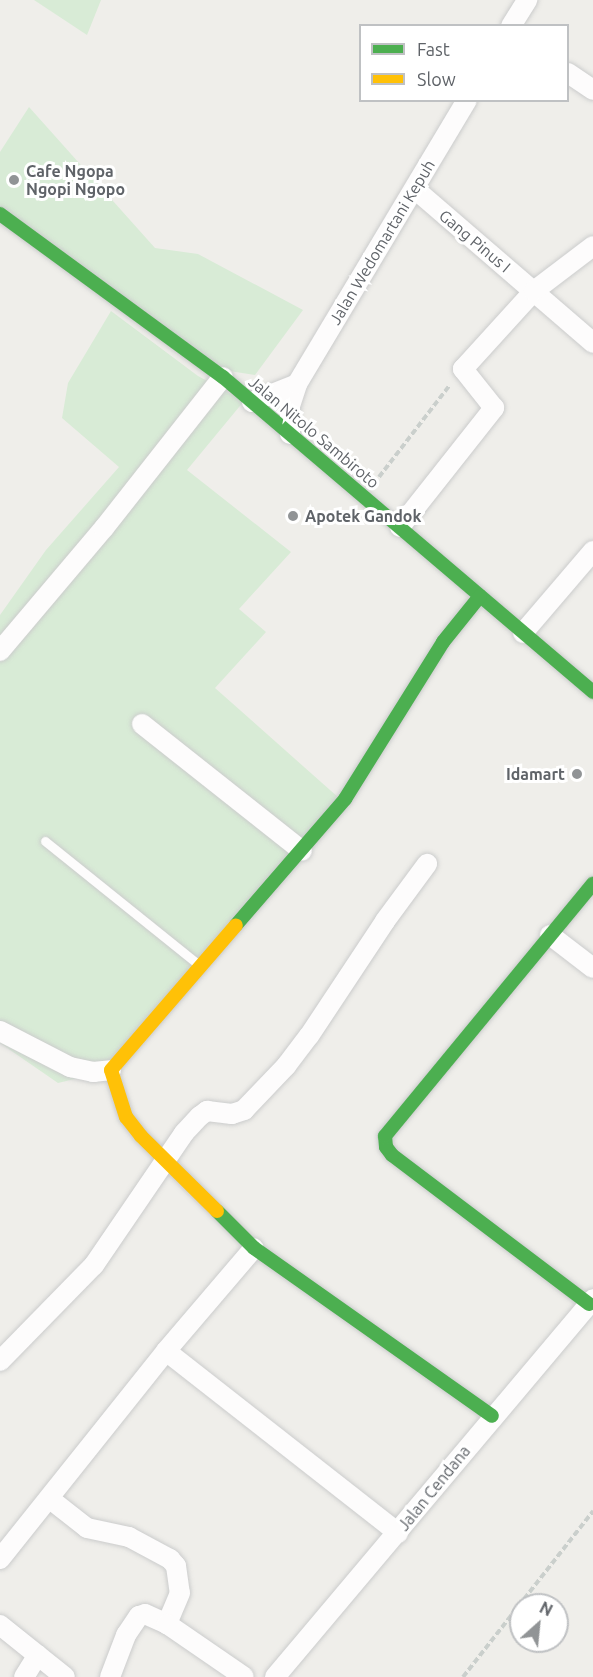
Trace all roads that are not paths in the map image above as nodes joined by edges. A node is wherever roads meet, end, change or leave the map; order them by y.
1 (527, 0) edge
2 (512, 24) edge
3 (569, 74) edge
4 (593, 90) edge
5 (466, 102) edge
6 (416, 190) junction
7 (0, 214) edge
8 (593, 246) edge
9 (534, 291) junction
10 (593, 343) edge
11 (223, 377) junction
12 (297, 384) junction
13 (252, 402) junction
14 (290, 434) junction
15 (400, 527) junction
16 (593, 551) edge
17 (480, 596) junction
18 (523, 633) junction
19 (0, 651) edge
20 (593, 692) edge
21 (142, 724) dead end
22 (45, 841) dead end
23 (302, 851) junction
24 (427, 864) dead end
25 (593, 884) edge
26 (550, 935) junction
27 (199, 965) junction
28 (593, 968) edge
29 (0, 1031) edge
30 (111, 1070) junction
31 (166, 1160) junction
32 (254, 1248) junction
33 (591, 1301) edge
34 (166, 1351) junction
35 (0, 1361) edge
36 (492, 1416) junction
37 (50, 1499) junction
38 (398, 1533) junction
39 (0, 1559) edge
40 (167, 1624) junction
41 (0, 1625) edge
42 (39, 1655) junction
43 (24, 1677) edge
44 (65, 1677) edge
45 (110, 1677) edge
46 (244, 1677) edge
47 (275, 1677) edge

1 - 2 street
3 - 4 street
5 - 6 street, Jalan Wedomartani Kepuh
6 - 9 street, Gang Pinus I
6 - 12 street, Jalan Wedomartani Kepuh
7 - 11 street, Jalan Nitolo Sambiroto
8 - 9 street
9 - 10 street, Gang Pinus I
9 - 15 street
11 - 13 street, Jalan Nitolo Sambiroto
11 - 19 street
12 - 13 street
12 - 14 street, Jalan Wedomartani Kepuh
13 - 14 street, Jalan Nitolo Sambiroto
14 - 15 street, Jalan Nitolo Sambiroto
15 - 17 street, Jalan Nitolo Sambiroto
16 - 18 street
17 - 18 street, Jalan Nitolo Sambiroto
17 - 23 street
18 - 20 street, Jalan Nitolo Sambiroto
21 - 23 street
22 - 27 lane
23 - 27 street
24 - 31 street
25 - 26 street
26 - 28 street
26 - 33 street
27 - 30 street
29 - 30 street
30 - 31 street
31 - 32 street
31 - 35 street
32 - 34 street
32 - 36 street
33 - 36 street, Jalan Cendana
34 - 37 street
34 - 38 street
36 - 38 street, Jalan Cendana
37 - 39 street
37 - 40 street
38 - 47 street, Jalan Cendana
40 - 45 street
40 - 46 street
41 - 42 street
42 - 43 street
42 - 44 street

